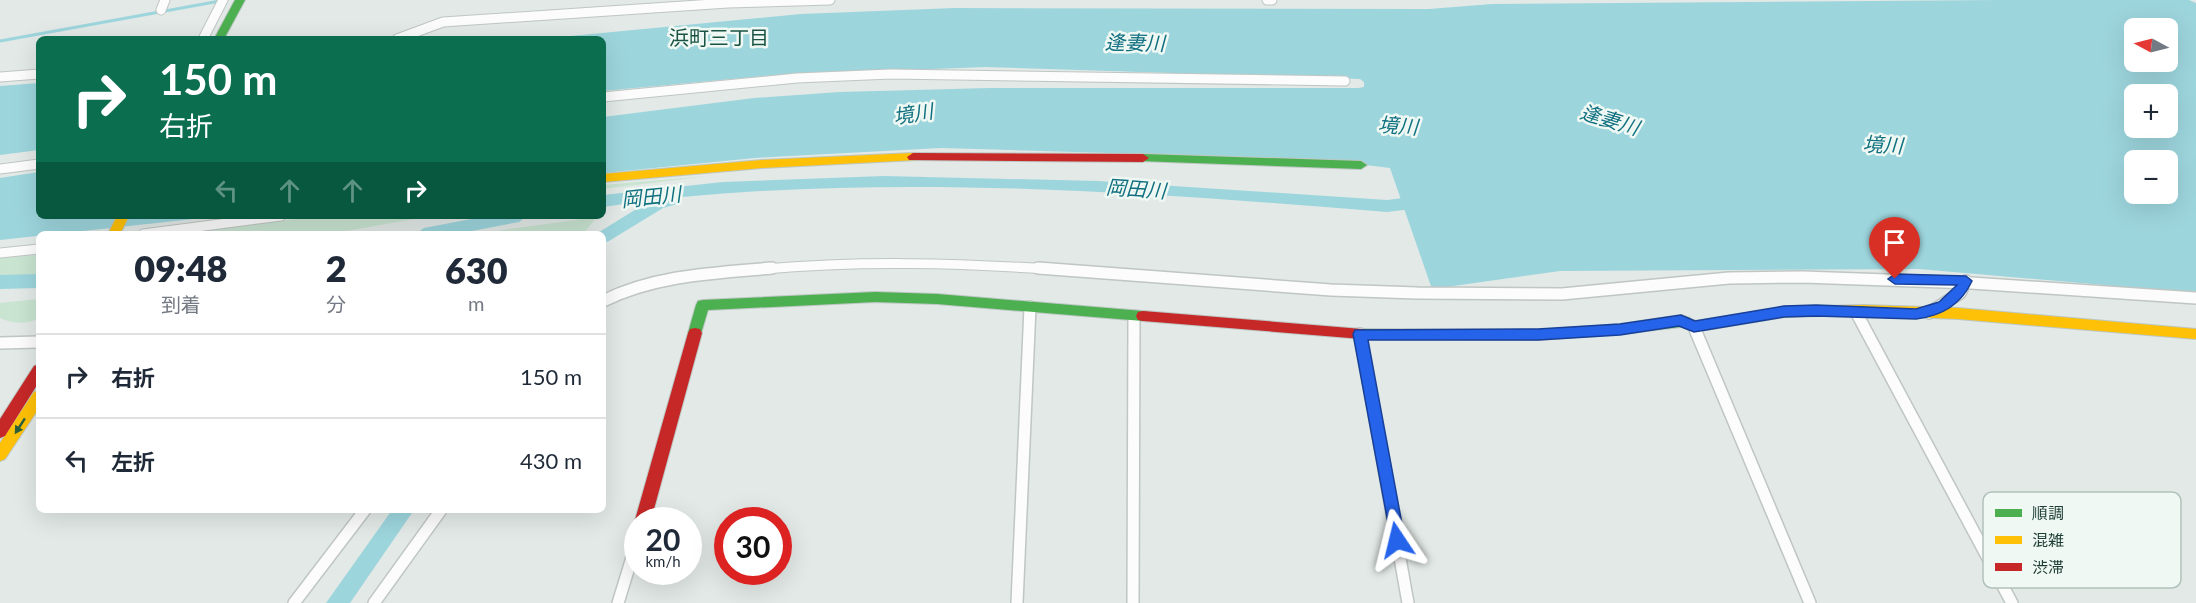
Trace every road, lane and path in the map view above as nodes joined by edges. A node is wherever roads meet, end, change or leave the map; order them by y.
1 (165, 0) edge
2 (240, 0) edge
3 (251, 0) edge
4 (830, 0) edge
5 (1267, 0) edge
6 (1272, 0) edge
7 (222, 2) edge
8 (161, 10) dead end
9 (205, 36) edge
10 (221, 36) edge
11 (232, 36) edge
12 (405, 36) edge
13 (36, 74) edge
14 (0, 78) edge
15 (1345, 81) dead end
16 (606, 98) edge
17 (36, 164) edge
18 (1361, 165) dead end
19 (0, 169) edge
20 (606, 178) edge
21 (258, 219) edge
22 (166, 231) edge
23 (36, 249) edge
24 (0, 253) edge
25 (1966, 281) junction
26 (2196, 298) edge
27 (606, 300) edge
28 (1030, 307) junction
29 (1856, 312) junction
30 (1929, 313) junction
31 (1134, 316) junction
32 (1694, 327) junction
33 (1360, 334) junction
34 (2196, 334) edge
35 (36, 342) edge
36 (0, 343) edge
37 (33, 394) edge
38 (0, 432) edge
39 (0, 455) edge
40 (647, 507) edge
41 (363, 513) edge
42 (439, 513) edge
43 (1983, 549) edge
44 (624, 584) edge
45 (2004, 588) edge
46 (294, 603) edge
47 (374, 603) edge
48 (618, 603) edge
49 (1017, 603) edge
50 (1133, 603) edge
51 (1408, 603) edge
52 (1810, 603) edge
53 (2012, 603) edge

1 - 8 street
2 - 10 street
3 - 11 street
4 - 12 street
5 - 6 street
7 - 9 street
13 - 14 street
15 - 16 street
17 - 19 street
18 - 20 street
21 - 22 street
23 - 24 street
25 - 26 street
25 - 27 street
25 - 30 street
28 - 31 street
28 - 40 street
28 - 49 street
29 - 30 street
29 - 32 street
29 - 43 street
30 - 34 street
31 - 33 street
31 - 50 street
32 - 33 street
32 - 52 street
33 - 51 street
35 - 36 street
37 - 38 street
37 -> 39 street
41 - 46 street
42 - 47 street
44 - 48 street
45 - 53 street

